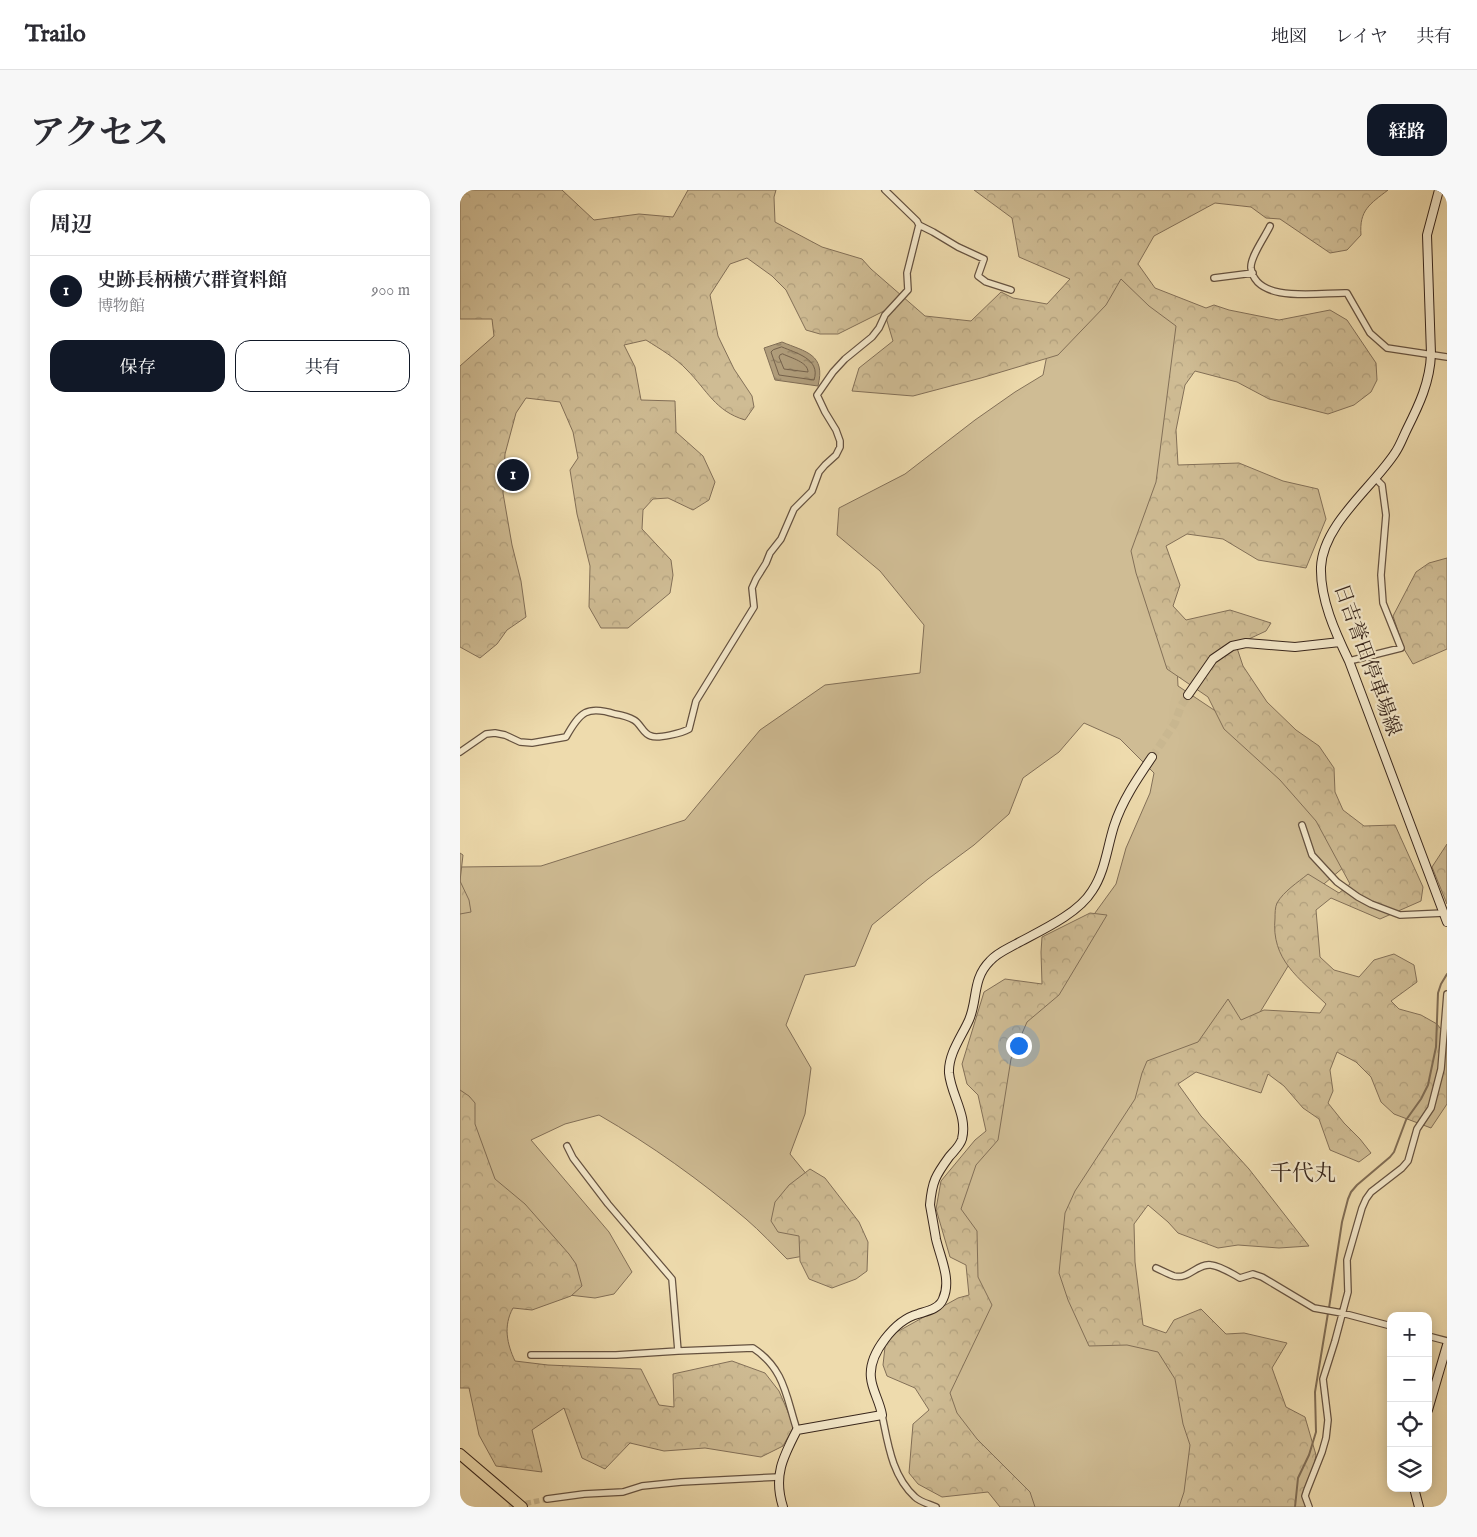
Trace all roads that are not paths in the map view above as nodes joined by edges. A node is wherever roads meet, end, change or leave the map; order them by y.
1 (885, 190) edge
2 (1439, 190) edge
3 (919, 225) junction
4 (1270, 226) dead end
5 (1253, 273) junction
6 (1214, 278) dead end
7 (1011, 290) dead end
8 (1431, 354) junction
9 (1447, 357) edge
10 (1375, 478) junction
11 (1340, 642) junction
12 (1349, 661) junction
13 (1188, 695) tunnel mouth
14 (460, 752) edge
15 (1152, 757) tunnel mouth
16 (1302, 825) dead end
17 (1444, 913) junction
18 (1447, 922) edge
19 (1447, 994) edge
20 (567, 1146) dead end
21 (1156, 1268) dead end
22 (1342, 1313) junction
23 (1387, 1325) edge
24 (1432, 1338) edge
25 (1447, 1346) edge
26 (678, 1350) junction
27 (531, 1355) dead end
28 (1430, 1402) edge
29 (882, 1415) junction
30 (797, 1430) junction
31 (460, 1454) edge
32 (779, 1477) junction
33 (1415, 1492) edge
34 (547, 1499) tunnel mouth
35 (522, 1507) edge
36 (783, 1507) edge
37 (936, 1507) edge
38 (1309, 1507) edge
39 (1419, 1507) edge

1 - 3 street
2 - 8 street, 日吉誉田停車場線
3 - 7 street
3 - 14 street
4 - 5 street
5 - 6 street
5 - 8 street
8 - 9 street
8 - 10 street, 日吉誉田停車場線
10 - 11 street, 日吉誉田停車場線
10 - 12 street
11 - 12 street, 日吉誉田停車場線
11 - 13 street
12 - 17 street, 日吉誉田停車場線
15 - 29 street
16 - 17 street
17 - 18 street, 日吉誉田停車場線
19 - 22 street
20 - 26 street
21 - 22 street
22 - 23 street
22 - 38 street
24 - 25 street
25 - 28 street
26 - 27 street
26 - 30 street
29 - 30 street
29 - 37 street
30 - 32 street
31 - 35 highway
32 - 34 street
32 - 36 street
33 - 39 street

